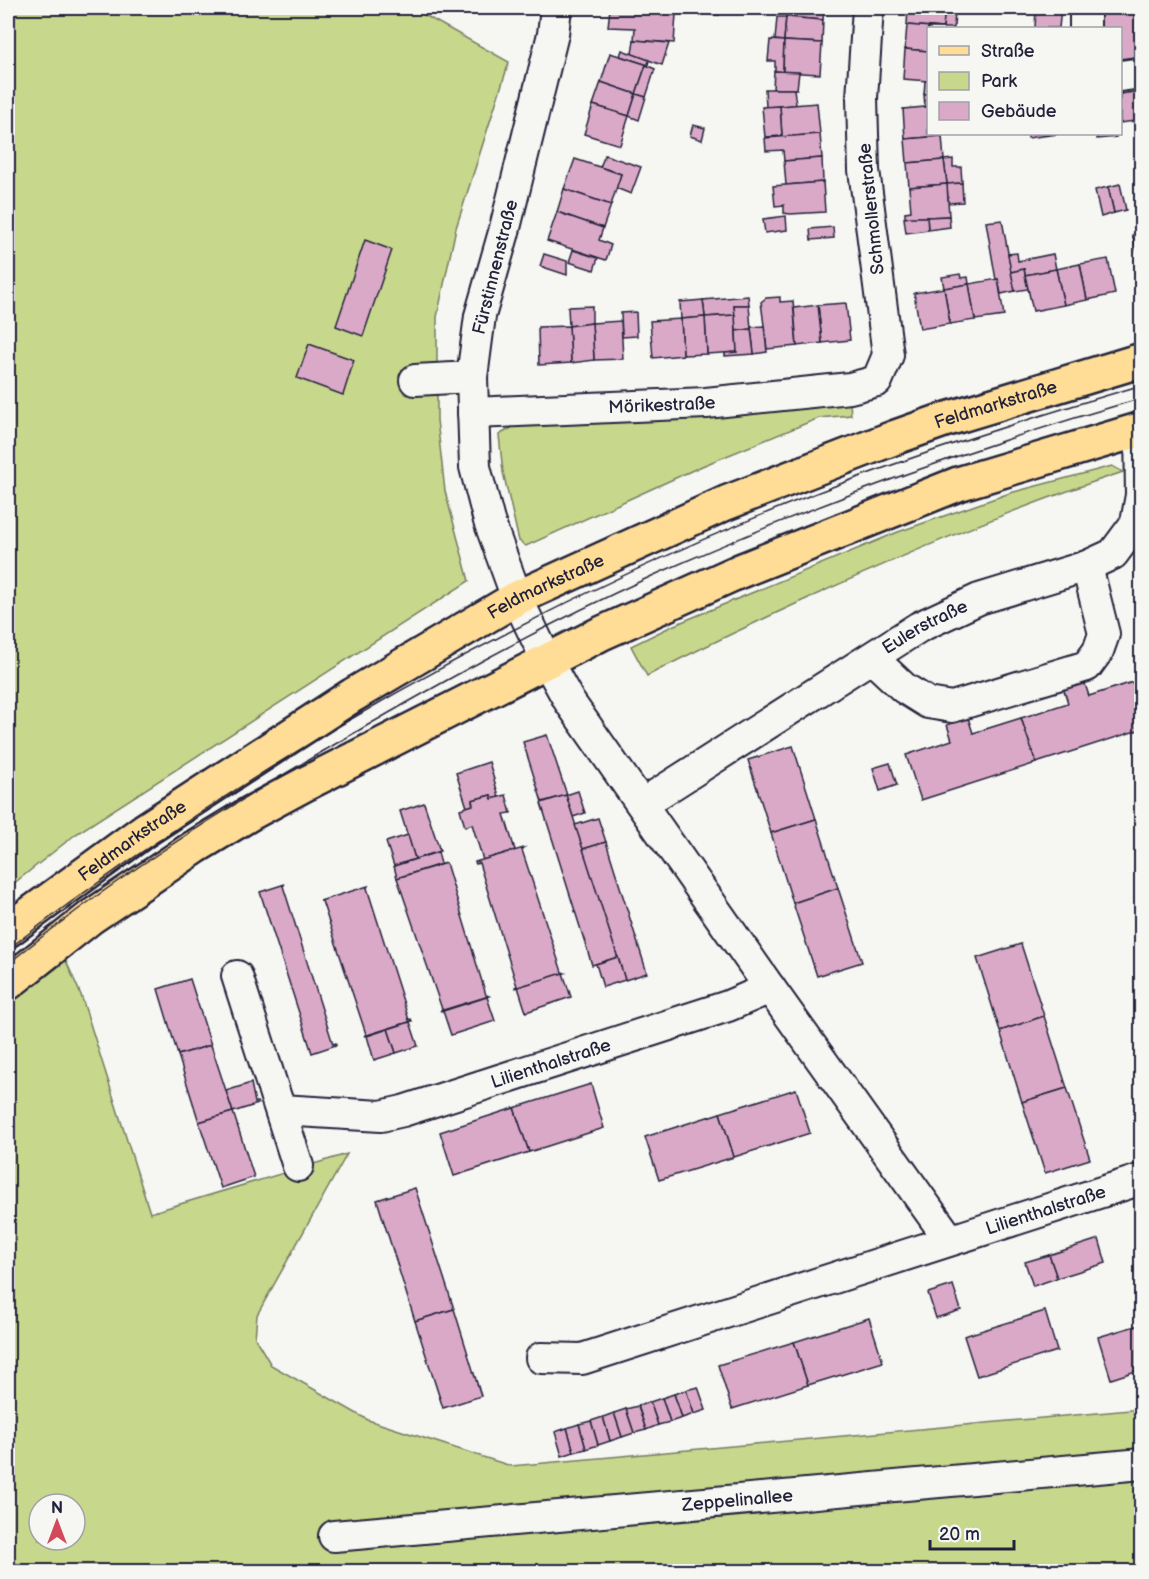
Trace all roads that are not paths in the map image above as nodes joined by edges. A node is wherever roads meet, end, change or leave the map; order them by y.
1 (556, 8) edge
2 (868, 8) edge
3 (1085, 8) edge
4 (1086, 27) edge
5 (1142, 72) edge
6 (1122, 76) edge
7 (1142, 360) edge
8 (472, 377) junction
9 (416, 380) dead end
10 (850, 388) joint
11 (473, 412) junction
12 (1141, 430) edge
13 (1087, 566) junction
14 (517, 598) junction
15 (872, 658) junction
16 (547, 661) junction
17 (642, 804) junction
18 (8, 930) edge
19 (237, 976) dead end
20 (8, 982) edge
21 (770, 988) junction
22 (281, 1110) junction
23 (298, 1166) dead end
24 (1142, 1179) edge
25 (950, 1240) junction
26 (541, 1358) dead end
27 (1142, 1464) edge
28 (334, 1536) dead end

1 - 8 street, Fürstinnenstraße
2 - 10 street, Schmollerstraße
3 - 4 street
5 - 6 street
7 - 14 main road, Feldmarkstraße
8 - 9 street
8 - 11 street, Fürstinnenstraße
10 - 11 street, Mörikestraße
11 - 14 street, Fürstinnenstraße
12 - 13 street, Eulerstraße
12 - 16 main road
13 - 15 street, Eulerstraße
13 - 15 street
14 - 16 street, Fürstinnenstraße
14 - 18 main road, Feldmarkstraße
15 - 17 street, Eulerstraße
16 - 17 street
16 - 20 main road
17 - 21 street
19 - 22 street
21 - 22 street, Lilienthalstraße
21 - 25 street
22 - 23 street
24 - 25 street, Lilienthalstraße
25 - 26 street, Lilienthalstraße
27 - 28 street, Zeppelinallee

